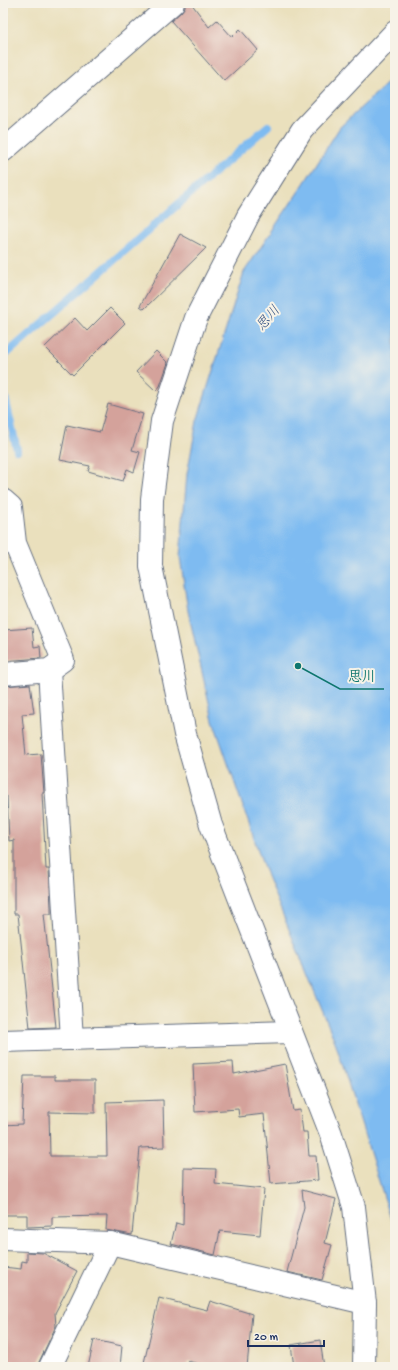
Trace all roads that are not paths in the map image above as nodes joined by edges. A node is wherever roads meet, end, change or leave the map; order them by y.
1 (172, 3) edge
2 (395, 32) edge
3 (3, 151) edge
4 (3, 500) edge
5 (9, 544) edge
6 (49, 670) junction
7 (3, 674) edge
8 (290, 1032) junction
9 (72, 1039) junction
10 (3, 1041) edge
11 (3, 1239) edge
12 (110, 1243) junction
13 (365, 1303) junction
14 (50, 1367) edge
15 (364, 1367) edge

1 - 3 street
2 - 8 street
4 - 5 street
5 - 6 street
6 - 7 street
6 - 9 street
8 - 9 street
8 - 13 street
9 - 10 street
11 - 12 street
12 - 13 street
12 - 14 street
13 - 15 street

